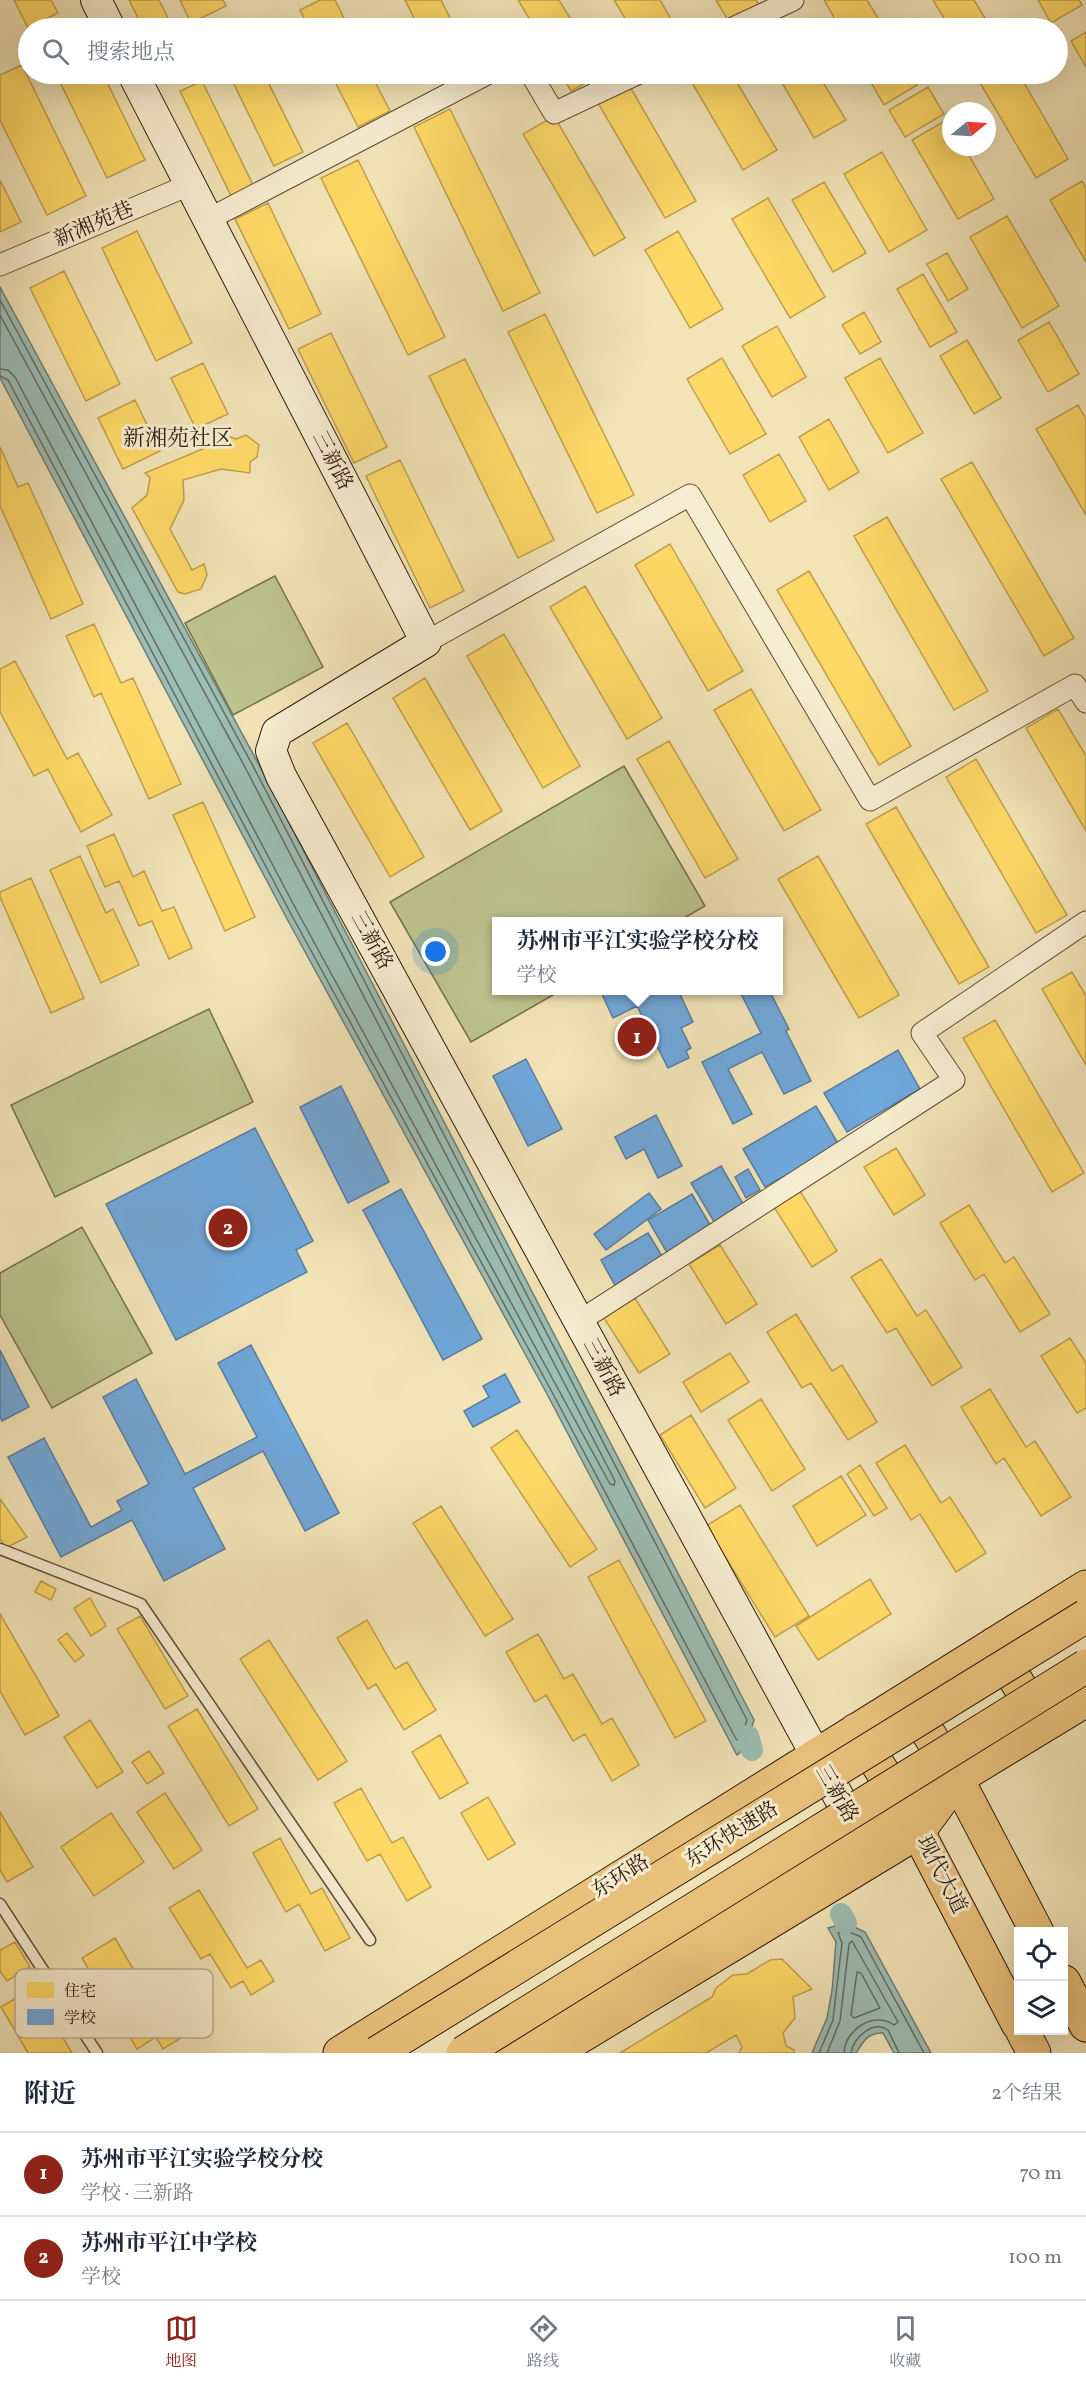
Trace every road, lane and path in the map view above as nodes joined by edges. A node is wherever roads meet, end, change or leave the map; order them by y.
1 (96, 0) edge
2 (793, 0) edge
3 (106, 18) edge
4 (754, 18) edge
5 (138, 84) edge
6 (468, 84) edge
7 (537, 84) edge
8 (616, 84) edge
9 (189, 185) junction
10 (207, 220) junction
11 (0, 265) edge
12 (426, 642) junction
13 (1086, 702) edge
14 (1086, 922) edge
15 (578, 1322) junction
16 (0, 1549) edge
17 (1086, 1587) edge
18 (1086, 1616) edge
19 (994, 1644) junction
20 (1086, 1666) edge
21 (907, 1699) junction
22 (1086, 1700) edge
23 (1044, 1726) junction
24 (856, 1730) junction
25 (814, 1757) junction
26 (957, 1779) junction
27 (912, 1821) junction
28 (867, 1849) junction
29 (0, 1904) edge
30 (1034, 1927) edge
31 (370, 1940) dead end
32 (42, 1969) edge
33 (1068, 1990) edge
34 (1014, 2016) edge
35 (1086, 2025) edge
36 (1024, 2035) edge
37 (86, 2038) edge
38 (96, 2053) edge
39 (340, 2053) edge
40 (377, 2053) edge
41 (463, 2053) edge
42 (505, 2053) edge
43 (553, 2053) edge
44 (1034, 2053) edge

1 - 3 street
2 - 4 street
5 - 9 street, 三新路
6 - 10 street
7 - 8 street
9 - 10 street, 三新路
9 - 11 street, 新湘苑巷
10 - 12 street, 三新路
12 - 13 street
12 - 15 street, 三新路
14 - 15 street
15 - 25 street, 三新路
16 - 31 lane
17 - 19 main road, 东环路
18 - 40 main road, 东环快速路, bridge
19 - 21 main road, 东环路
19 - 23 main road
20 - 41 main road, 东环快速路, bridge
21 - 24 main road, 东环路
21 - 26 main road
22 - 23 main road
23 - 26 main road
24 - 25 main road, 东环路
24 - 27 main road, 现代大道
25 - 28 street, 三新路
25 - 39 main road, 东环路
26 - 27 main road
26 - 30 main road
27 - 28 main road
27 - 34 main road, 现代大道
28 - 42 main road
28 - 43 main road
29 - 32 lane
33 - 35 main road
36 - 44 main road
37 - 38 lane

